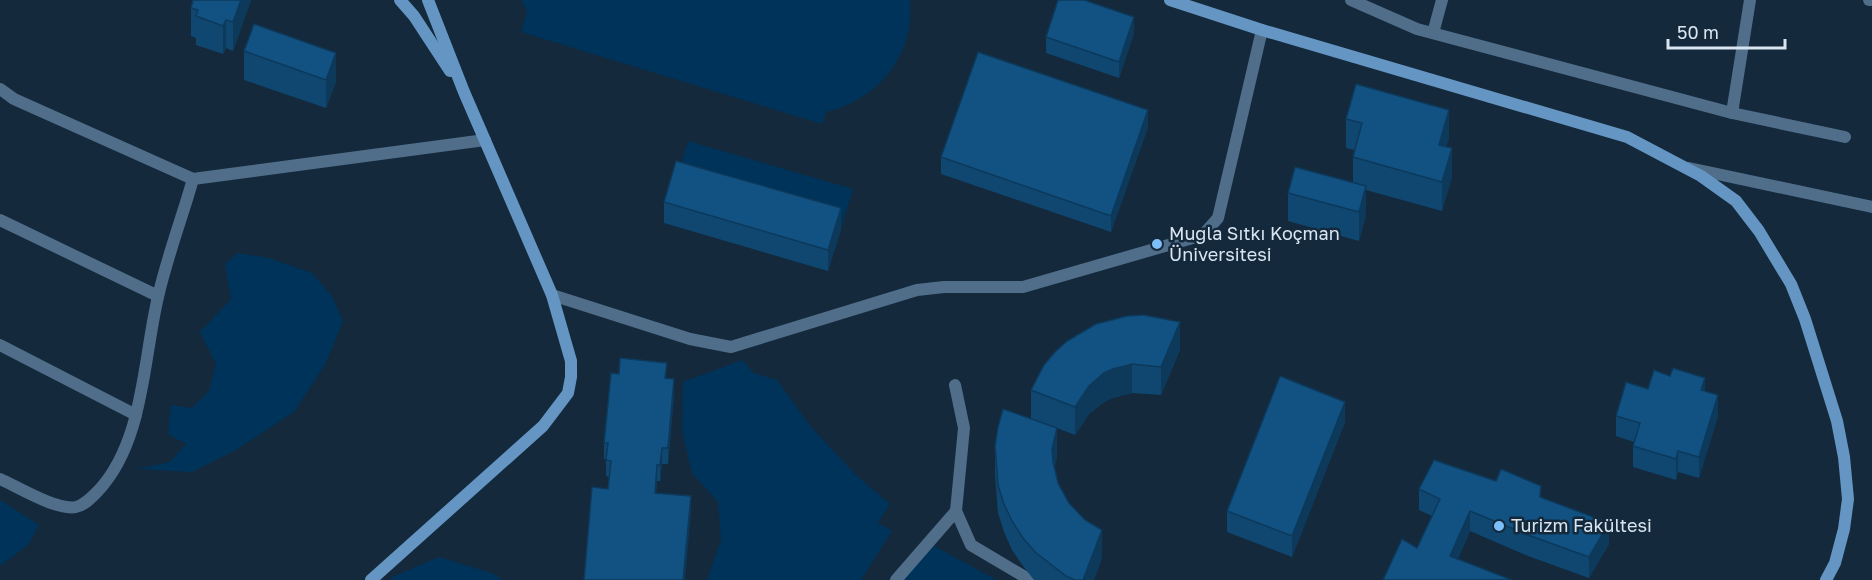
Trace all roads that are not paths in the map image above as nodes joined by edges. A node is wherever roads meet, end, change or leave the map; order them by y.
1 (400, 0) edge
2 (428, 0) edge
3 (1170, 0) edge
4 (1351, 0) edge
5 (1442, 0) edge
6 (1750, 0) edge
7 (1263, 30) junction
8 (1433, 33) junction
9 (0, 89) edge
10 (464, 92) junction
11 (1732, 113) junction
12 (1845, 137) dead end
13 (484, 140) junction
14 (1685, 167) junction
15 (193, 179) junction
16 (1872, 207) edge
17 (0, 220) edge
18 (552, 295) junction
19 (158, 296) junction
20 (0, 345) edge
21 (955, 386) dead end
22 (136, 415) junction
23 (0, 478) edge
24 (956, 511) junction
25 (371, 580) edge
26 (896, 580) edge
27 (1030, 580) edge
28 (1826, 580) edge

1 - 10 street
2 - 10 street
3 - 7 street
4 - 8 street
5 - 8 street
6 - 11 street
7 - 14 street
7 - 18 street
8 - 11 street
9 - 15 street
10 - 13 street
11 - 12 street
13 - 15 street
13 - 18 street
14 - 16 street
14 - 28 street
15 - 19 street
17 - 19 street
18 - 25 street
19 - 22 street
20 - 22 street
21 - 24 street
22 - 23 street
24 - 26 street
24 - 27 street

